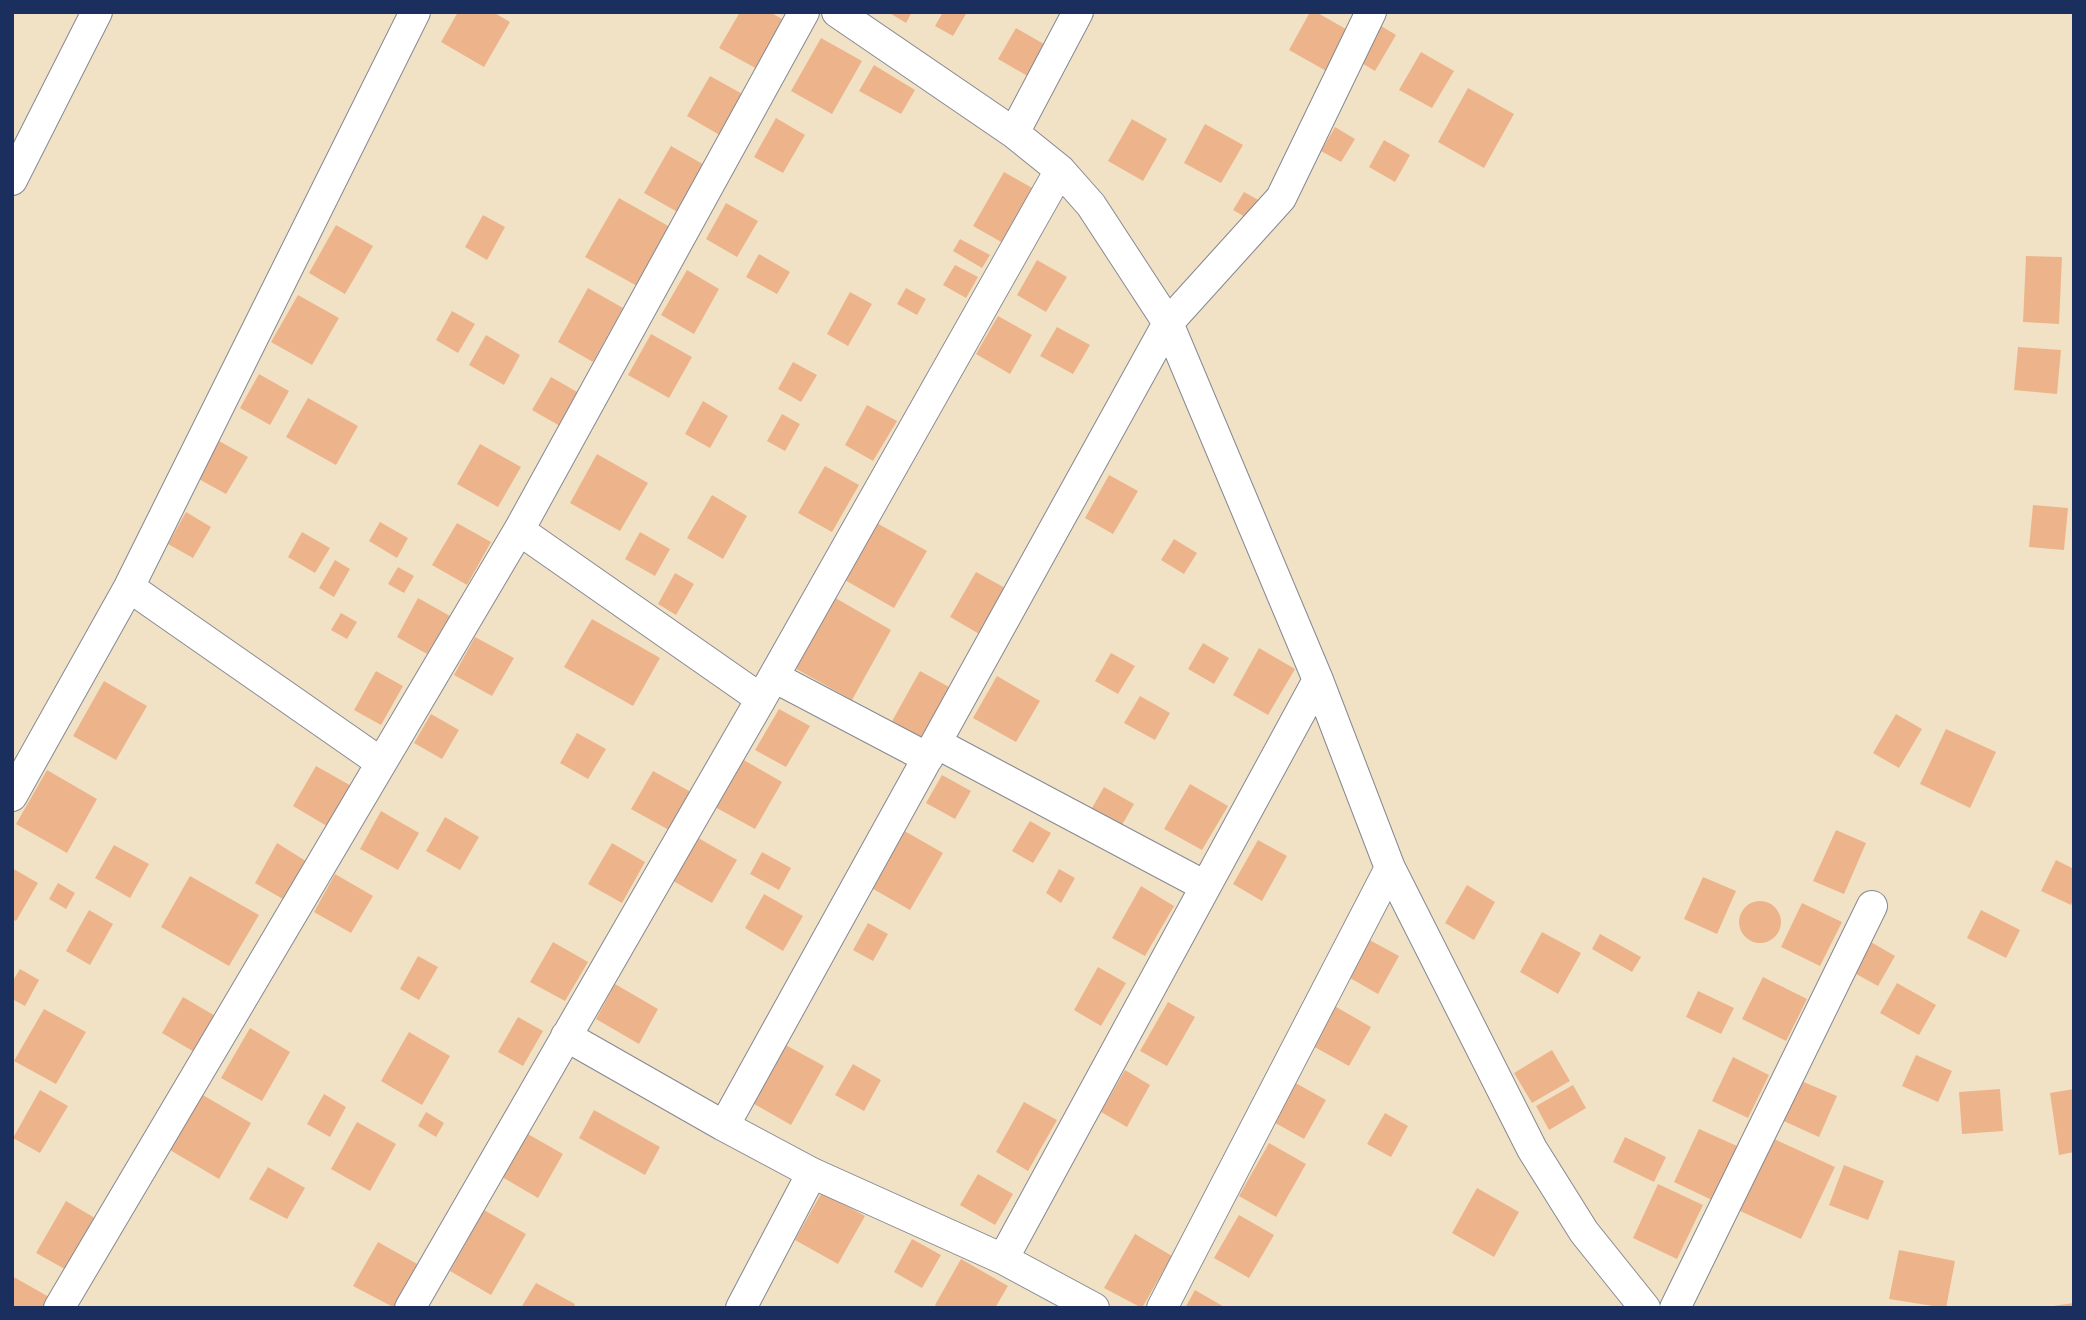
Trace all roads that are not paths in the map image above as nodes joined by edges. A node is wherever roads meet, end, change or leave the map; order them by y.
1 (97, 12) edge
2 (415, 12) edge
3 (804, 12) edge
4 (837, 12) edge
5 (1078, 12) edge
6 (1371, 12) edge
7 (1014, 133) junction
8 (1060, 170) junction
9 (12, 180) edge
10 (1168, 323) junction
11 (519, 530) junction
12 (129, 587) junction
13 (1318, 680) junction
14 (767, 688) junction
15 (932, 750) junction
16 (380, 762) junction
17 (12, 796) edge
18 (1390, 868) junction
19 (1205, 886) junction
20 (1871, 906) dead end
21 (566, 1037) junction
22 (724, 1126) junction
23 (812, 1173) junction
24 (1003, 1259) junction
25 (59, 1308) edge
26 (410, 1308) edge
27 (741, 1308) edge
28 (1094, 1308) edge
29 (1162, 1308) edge
30 (1645, 1308) edge
31 (1675, 1308) edge

1 - 9 street
2 - 12 street
3 - 11 street
4 - 7 street
5 - 7 street
6 - 10 street
7 - 8 street
8 - 10 street
8 - 14 street
10 - 13 street
10 - 15 street
11 - 14 street
11 - 16 street
12 - 16 street
12 - 17 street
13 - 18 street
13 - 19 street
14 - 15 street
14 - 21 street
15 - 19 street
15 - 22 street
16 - 25 street
18 - 29 street
18 - 30 street
19 - 24 street
20 - 31 street
21 - 22 street
21 - 26 street
22 - 23 street
23 - 24 street
23 - 27 street
24 - 28 street

